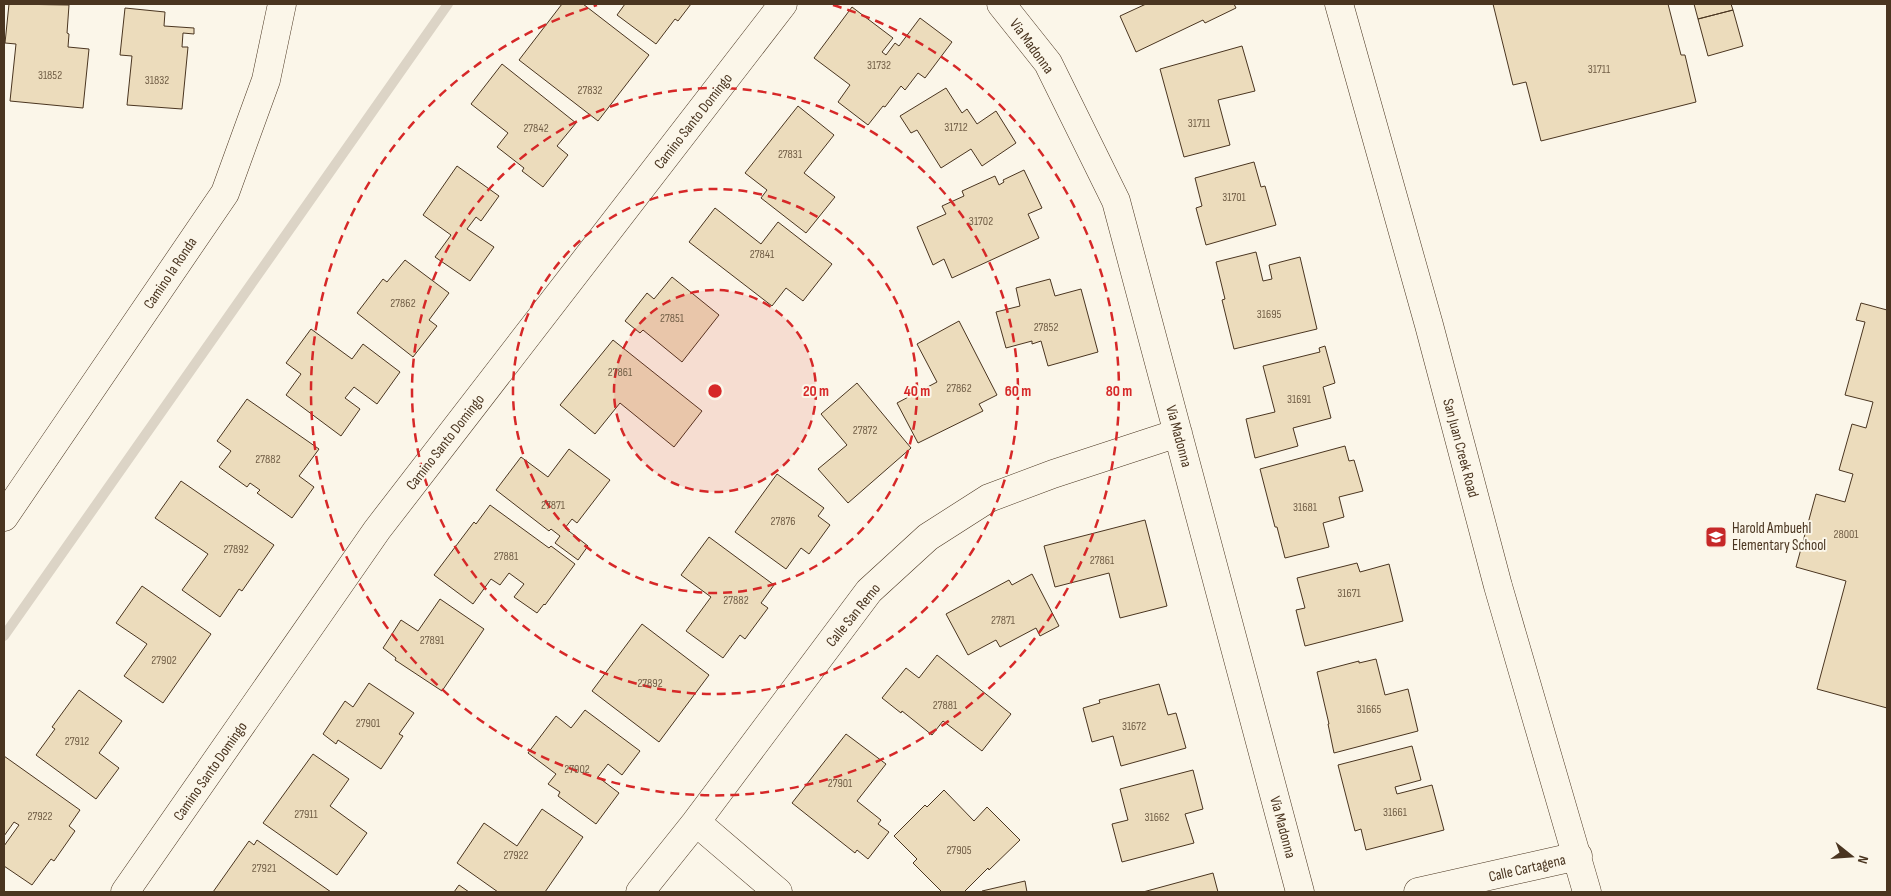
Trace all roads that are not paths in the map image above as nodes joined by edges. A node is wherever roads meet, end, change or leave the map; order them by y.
1 (282, 4) edge
2 (783, 4) edge
3 (1001, 4) edge
4 (1338, 4) edge
5 (1178, 433) junction
6 (4, 517) edge
7 (696, 822) junction
8 (1578, 856) junction
9 (125, 892) edge
10 (640, 892) edge
11 (778, 892) edge
12 (1300, 892) edge
13 (1418, 892) edge
14 (1587, 892) edge

1 - 6 street, Camino la Ronda
2 - 9 street, Camino Santo Domingo
3 - 5 street, Via Madonna
4 - 8 street, San Juan Creek Road
5 - 7 street, Calle San Remo
5 - 12 street, Via Madonna
7 - 10 street, Calle San Remo
7 - 11 street
8 - 13 street, Calle Cartagena
8 - 14 street, San Juan Creek Road

